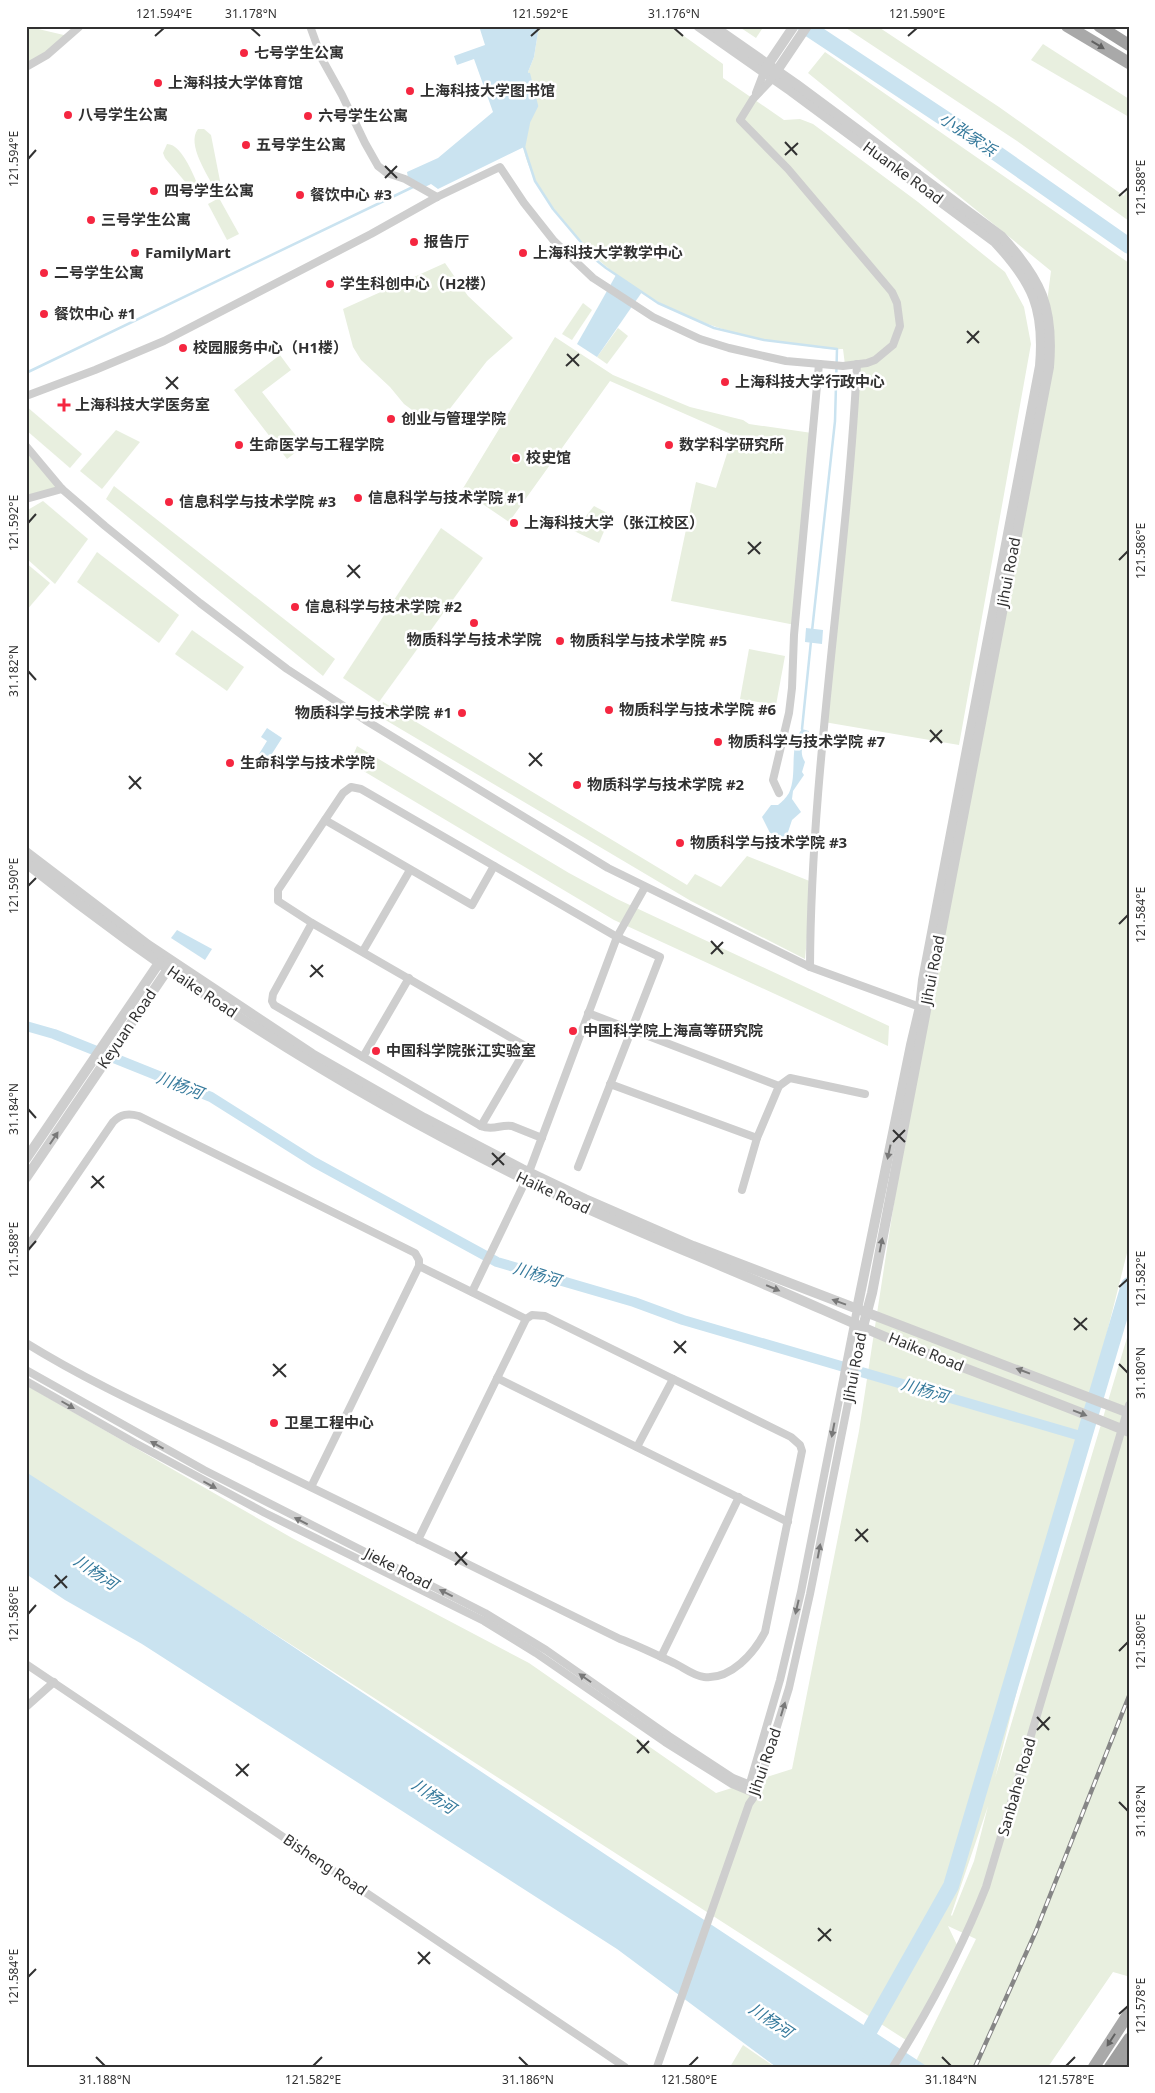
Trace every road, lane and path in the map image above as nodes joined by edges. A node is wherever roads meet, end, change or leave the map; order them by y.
1 (310, 26) edge
2 (698, 26) edge
3 (712, 26) edge
4 (794, 26) edge
5 (807, 26) edge
6 (1067, 26) edge
7 (1099, 26) edge
8 (79, 27) edge
9 (1129, 45) edge
10 (1129, 63) edge
11 (26, 67) edge
12 (766, 68) junction
13 (775, 74) junction
14 (753, 99) junction
15 (437, 197) junction
16 (819, 364) junction
17 (857, 364) junction
18 (1044, 366) junction
19 (26, 396) edge
20 (26, 446) edge
21 (62, 489) junction
22 (26, 499) edge
23 (779, 793) dead end
24 (325, 820) junction
25 (26, 852) edge
26 (26, 863) edge
27 (494, 866) junction
28 (410, 870) junction
29 (645, 887) junction
30 (312, 923) junction
31 (616, 937) junction
32 (363, 951) junction
33 (165, 963) junction
34 (810, 967) junction
35 (409, 978) junction
36 (920, 1007) junction
37 (588, 1013) junction
38 (632, 1029) junction
39 (363, 1057) junction
40 (610, 1084) junction
41 (779, 1086) junction
42 (865, 1094) dead end
43 (481, 1126) junction
44 (542, 1138) junction
45 (757, 1138) junction
46 (26, 1159) edge
47 (578, 1167) dead end
48 (528, 1176) junction
49 (26, 1178) edge
50 (742, 1190) dead end
51 (26, 1249) edge
52 (419, 1266) junction
53 (472, 1292) junction
54 (862, 1310) junction
55 (526, 1319) junction
56 (859, 1326) junction
57 (26, 1343) edge
58 (26, 1370) edge
59 (497, 1378) junction
60 (673, 1379) junction
61 (26, 1381) edge
62 (1127, 1410) edge
63 (1122, 1429) edge
64 (637, 1447) junction
65 (311, 1487) junction
66 (739, 1498) junction
67 (788, 1522) junction
68 (418, 1540) junction
69 (661, 1657) junction
70 (26, 1664) edge
71 (54, 1682) junction
72 (26, 1707) edge
73 (749, 1788) junction
74 (757, 1791) junction
75 (750, 1804) junction
76 (1129, 2013) edge
77 (1129, 2039) edge
78 (1129, 2057) edge
79 (659, 2063) edge
80 (625, 2067) edge
81 (893, 2067) edge
82 (1094, 2067) edge
83 (1110, 2067) edge
84 (1122, 2067) edge

1 - 15 street
2 - 12 street, Huanke Road
3 - 12 street, Huanke Road
4 - 12 street
5 - 13 street
6 -> 10 main road
7 - 9 highway
8 - 11 street
12 - 13 street, Huanke Road
12 - 14 street
13 - 14 street
13 - 18 street, Huanke Road
14 - 17 street
15 - 16 street
15 - 19 street
16 - 17 street
16 - 23 street
17 - 34 street
18 - 36 street, Jihui Road
54 -> 18 street, Jihui Road
20 - 21 street
21 - 22 street
21 - 29 street
24 - 27 street
24 - 28 street
24 - 30 street
25 - 33 street, Haike Road
26 - 33 street, Haike Road
27 - 28 street
27 - 31 street
28 - 32 street
29 - 31 street
29 - 34 street
30 - 32 street
30 - 39 street
31 - 37 street
31 - 38 street
32 - 35 street
33 - 46 street, Keyuan Road
33 - 48 street, Haike Road
49 -> 33 street, Keyuan Road
34 - 36 street
35 - 39 street
35 - 43 street
36 -> 54 street, Jihui Road
37 - 38 street
37 - 44 street
38 - 40 street
38 - 41 street
39 - 43 street
40 - 45 street
40 - 47 street
41 - 42 street
41 - 45 street
43 - 44 street
44 - 48 street
45 - 50 street
48 - 53 street
54 -> 48 street, Haike Road
48 -> 56 street, Haike Road
51 - 52 street
52 - 53 street
52 - 65 street
53 - 55 street
54 - 56 street, Jihui Road
62 -> 54 street, Haike Road
55 - 59 street
55 - 60 street
56 -> 63 street, Haike Road
56 -> 73 street, Jihui Road
74 -> 56 street, Jihui Road
57 - 65 street
73 -> 58 street, Jieke Road
59 - 64 street
59 - 68 street
60 - 64 street
60 - 67 street
61 -> 73 street, Jieke Road
62 - 63 street, Sanbahe Road
63 - 81 street, Sanbahe Road
64 - 66 street
65 - 68 street
66 - 67 street
66 - 69 street
67 - 69 street
68 - 69 street
70 - 71 street, Bisheng Road
71 - 72 street
71 - 80 street, Bisheng Road
73 - 74 street, Jieke Road
73 - 75 street, Jihui Road
74 - 75 street, Jihui Road
75 - 79 street
76 -> 82 main road
77 - 83 highway
78 - 84 highway

